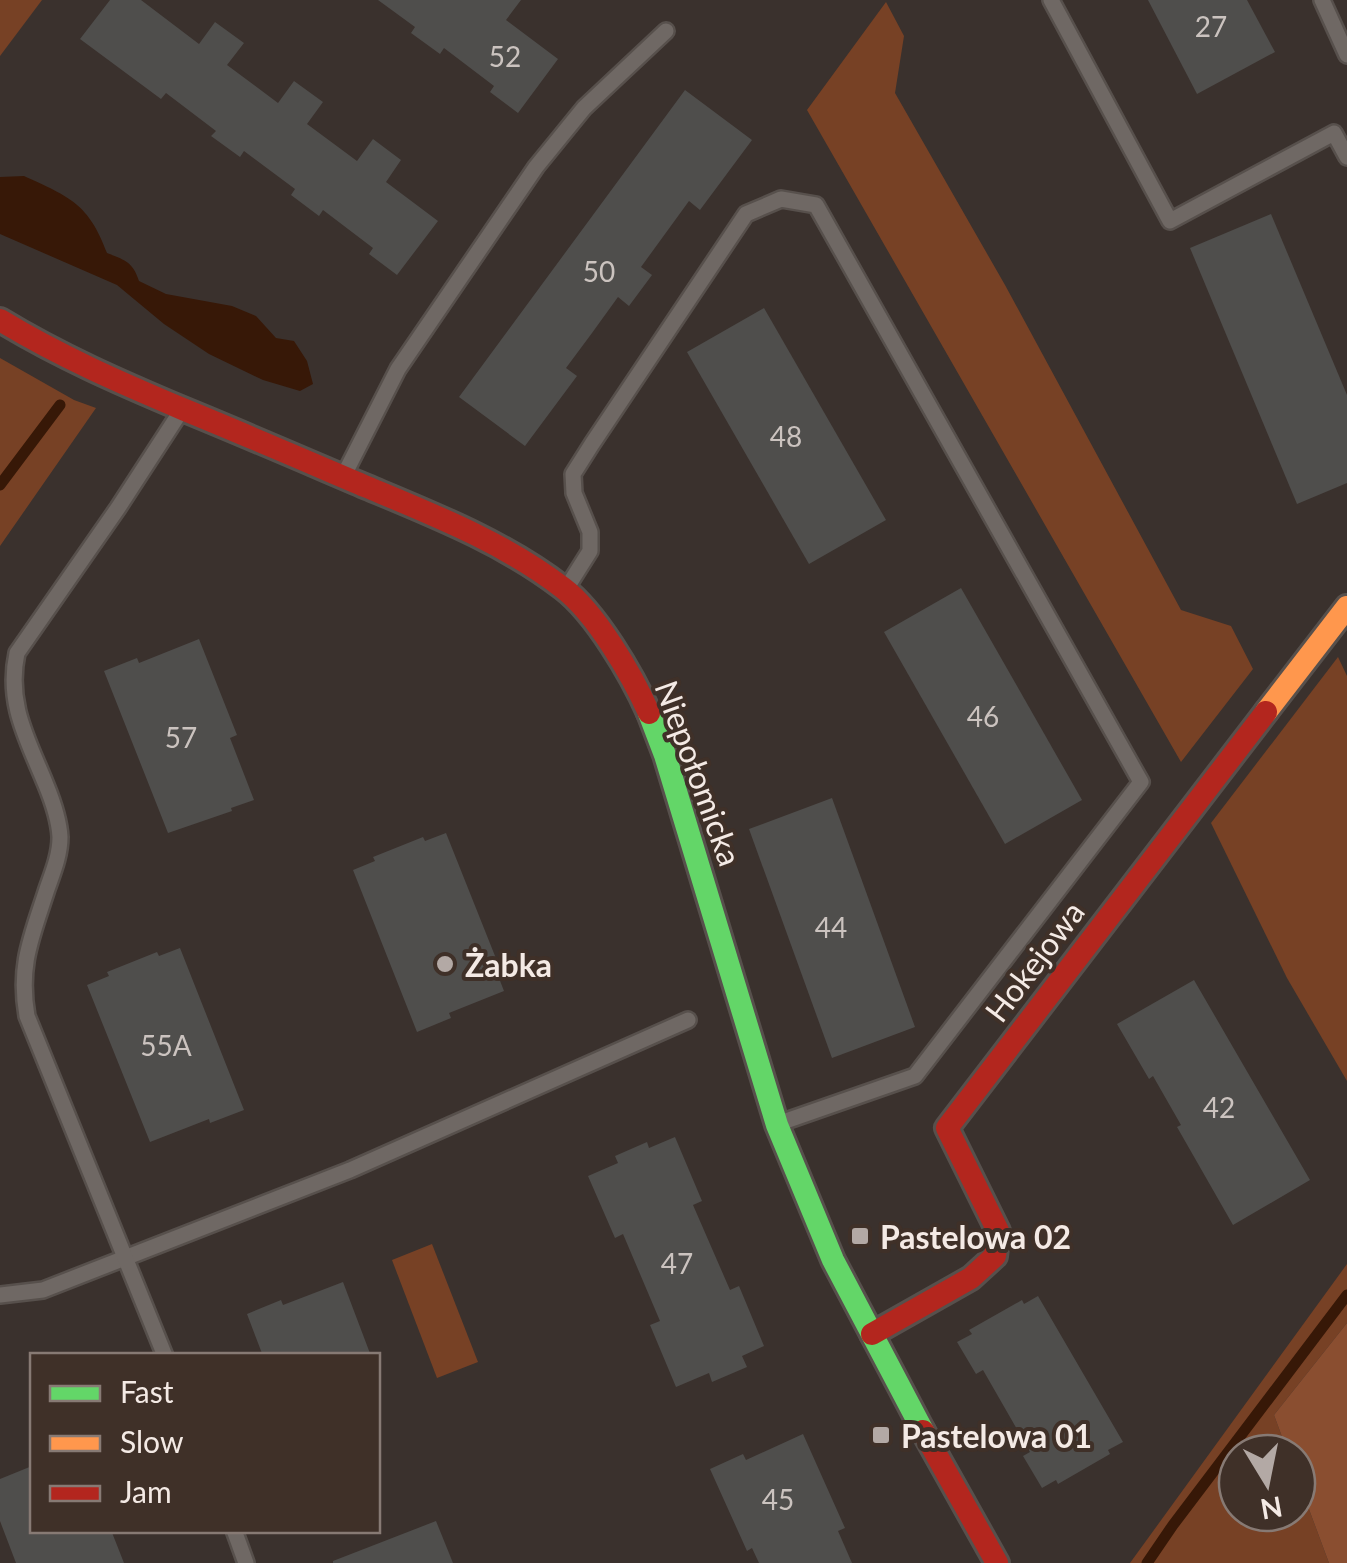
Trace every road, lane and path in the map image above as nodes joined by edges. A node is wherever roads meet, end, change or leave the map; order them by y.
1 (1051, 0) edge
2 (1322, 0) edge
3 (666, 31) dead end
4 (1347, 55) edge
5 (1347, 157) edge
6 (0, 320) edge
7 (182, 408) junction
8 (343, 477) junction
9 (566, 590) junction
10 (1347, 607) edge
11 (688, 1020) dead end
12 (776, 1125) junction
13 (126, 1258) junction
14 (0, 1295) edge
15 (872, 1334) junction
16 (164, 1353) edge
17 (235, 1533) edge
18 (246, 1563) edge
19 (997, 1563) edge

1 - 5 lane
2 - 4 lane
3 - 8 lane
6 - 7 main road, Niepołomicka
7 - 8 main road, Niepołomicka
7 - 13 lane
8 - 9 main road, Niepołomicka
9 - 12 main road, Niepołomicka
9 - 12 lane
10 - 15 main road, Hokejowa
11 - 13 lane
12 - 15 main road, Niepołomicka
13 - 14 lane
13 - 16 lane
15 - 19 main road, Niepołomicka
17 - 18 lane

